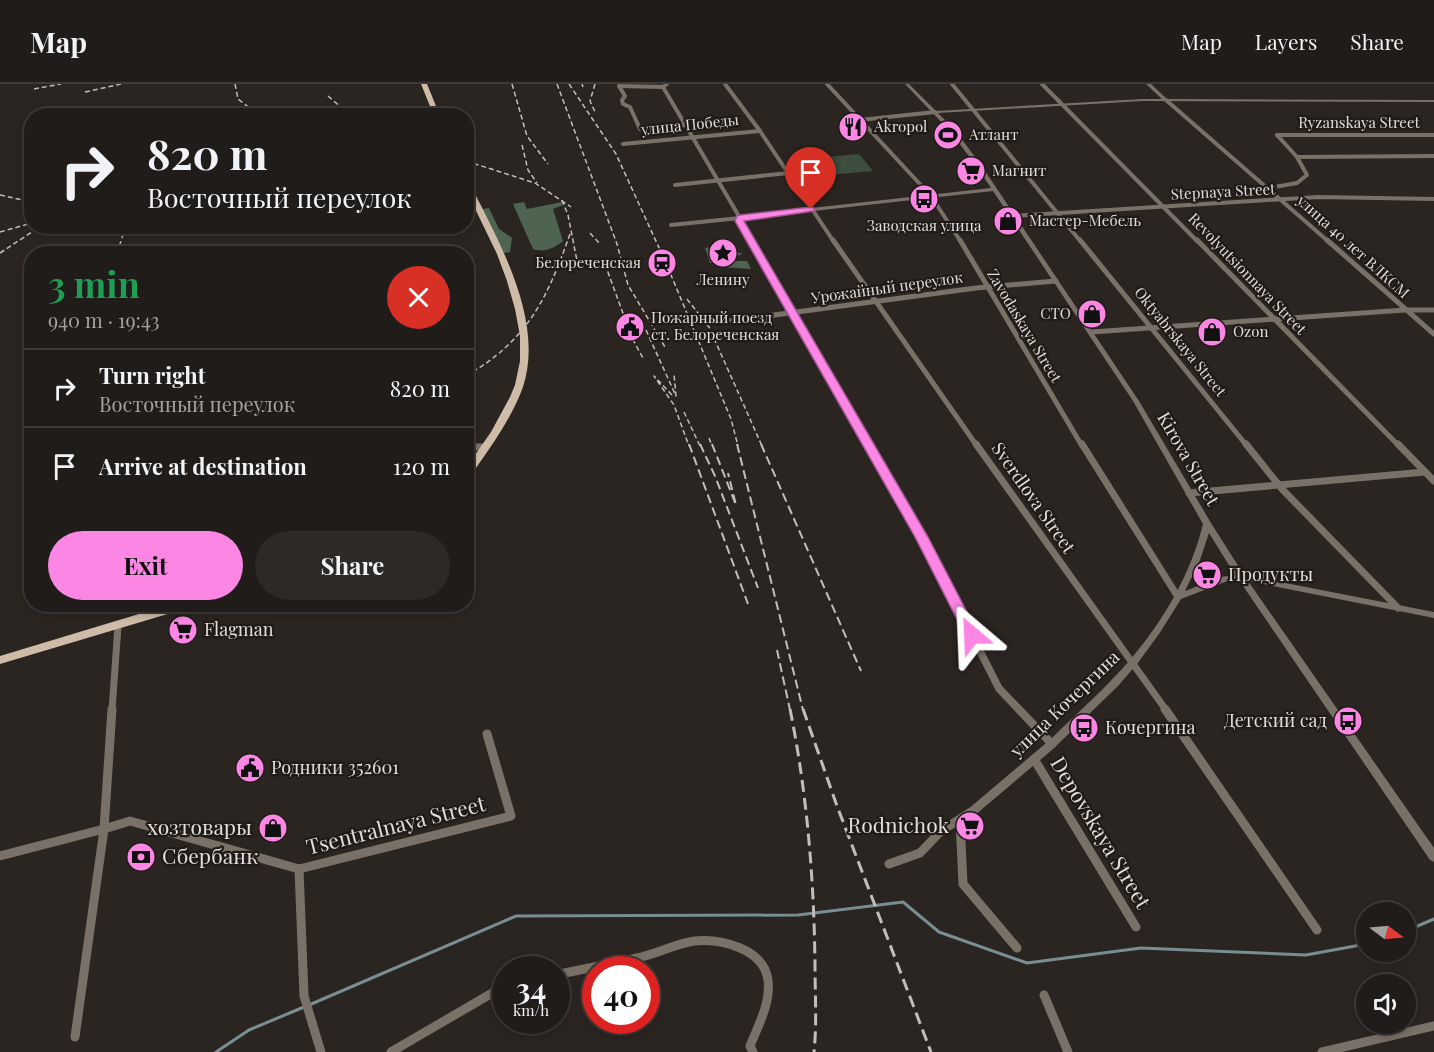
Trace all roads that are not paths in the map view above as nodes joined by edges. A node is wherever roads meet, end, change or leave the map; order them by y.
1 (424, 84) edge
2 (725, 84) edge
3 (827, 84) edge
4 (907, 84) edge
5 (952, 84) edge
6 (1042, 84) edge
7 (1148, 84) edge
8 (665, 85) edge
9 (1166, 100) junction
10 (1434, 101) edge
11 (1064, 105) junction
12 (434, 108) edge
13 (973, 110) junction
14 (935, 112) junction
15 (860, 120) junction
16 (685, 125) junction
17 (760, 131) junction
18 (1434, 135) edge
19 (692, 137) junction
20 (623, 144) dead end
21 (1434, 156) edge
22 (1297, 157) junction
23 (789, 173) junction
24 (717, 181) junction
25 (675, 185) dead end
26 (1269, 188) junction
27 (995, 189) junction
28 (931, 196) junction
29 (474, 199) edge
30 (1434, 199) edge
31 (1284, 201) junction
32 (1165, 207) junction
33 (811, 209) junction
34 (1057, 214) junction
35 (1013, 216) junction
36 (740, 218) junction
37 (671, 225) dead end
38 (1056, 281) junction
39 (987, 287) junction
40 (877, 302) junction
41 (1405, 310) junction
42 (1434, 310) edge
43 (794, 313) junction
44 (1273, 319) junction
45 (722, 322) dead end
46 (1152, 328) junction
47 (1092, 332) junction
48 (1434, 334) edge
49 (474, 447) edge
50 (485, 447) junction
51 (474, 464) edge
52 (1425, 472) junction
53 (1434, 481) edge
54 (1279, 485) junction
55 (1189, 493) junction
56 (1207, 524) junction
57 (1241, 576) junction
58 (1178, 597) junction
59 (1398, 608) junction
60 (162, 612) edge
61 (1434, 615) edge
62 (118, 626) junction
63 (0, 660) edge
64 (1133, 662) junction
65 (487, 734) dead end
66 (1052, 744) junction
67 (1034, 759) junction
68 (960, 820) junction
69 (104, 828) junction
70 (0, 856) edge
71 (1434, 856) edge
72 (889, 864) dead end
73 (299, 869) junction
74 (1136, 927) dead end
75 (1317, 930) dead end
76 (1017, 948) dead end
77 (570, 972) edge
78 (492, 993) edge
79 (1044, 995) dead end
80 (1434, 1026) edge
81 (75, 1038) dead end
82 (321, 1052) edge
83 (391, 1052) edge
84 (753, 1052) edge
85 (1068, 1052) edge
86 (1322, 1052) edge

1 - 12 main road
2 - 17 street, Sverdlova Street
3 - 15 street, Zavodaskaya Street
4 - 14 street, Kirova Street
5 - 13 street, Oktyabrskaya Street
6 - 11 street, Revolyutsionnaya Street
7 - 9 street, улица 40 лет ВЛКСМ
8 - 16 street, Depovskaya Street
8 - 16 street
9 - 10 street
9 - 11 street
9 - 26 street, улица 40 лет ВЛКСМ
11 - 13 street
11 - 32 street, Revolyutsionnaya Street
13 - 14 street
13 - 34 street, Oktyabrskaya Street
14 - 15 street
14 - 27 street, Kirova Street
15 - 28 street, Zavodaskaya Street
16 - 19 street, Depovskaya Street
17 - 19 street, улица Победы
17 - 23 street, Sverdlova Street
18 - 22 street, Ryzanskaya Street
19 - 20 street, улица Победы
19 - 24 street, Depovskaya Street
21 - 22 street
22 - 26 street
23 - 24 street
23 - 33 street, Sverdlova Street
24 - 25 street
24 - 36 street, Depovskaya Street
26 - 31 street, улица 40 лет ВЛКСМ
27 - 28 street
27 - 35 street, Kirova Street
28 - 33 street
28 - 39 street, Zavodaskaya Street
29 - 50 main road
30 - 31 street, Stepnaya Street
31 - 32 street, Stepnaya Street
31 - 41 street, улица 40 лет ВЛКСМ
32 - 34 street, Stepnaya Street
32 - 44 street, Revolyutsionnaya Street
33 - 36 street
33 - 40 street, Sverdlova Street
34 - 35 street, Stepnaya Street
34 - 46 street, Oktyabrskaya Street
35 - 38 street, Kirova Street
36 - 37 street
36 - 43 street, Depovskaya Street
38 - 39 street, Урожайный переулок
38 - 47 street, Kirova Street
39 - 40 street, Урожайный переулок
39 - 58 street, Zavodaskaya Street
40 - 43 street, Урожайный переулок
40 - 64 street, Sverdlova Street
41 - 42 street
41 - 44 street
41 - 48 street, улица 40 лет ВЛКСМ
43 - 45 street, Урожайный переулок
43 - 66 street, Depovskaya Street
44 - 46 street
44 - 52 street, Revolyutsionnaya Street
46 - 47 street
46 - 54 street, Oktyabrskaya Street
47 - 55 street, Kirova Street
49 - 50 street
50 - 51 main road
52 - 53 street, Revolyutsionnaya Street
52 - 54 street
54 - 55 street
54 - 59 street, Oktyabrskaya Street
55 - 56 street, Kirova Street
56 - 57 street, Kirova Street
56 - 58 street, улица Кочергина
57 - 58 street
57 - 59 street
57 - 71 street, Kirova Street
58 - 64 street, улица Кочергина
59 - 61 street
60 - 62 main road
62 - 63 main road
62 - 69 street
64 - 66 street, улица Кочергина
64 - 75 street, Sverdlova Street
65 - 73 street, Tsentralnaya Street
66 - 67 street, улица Кочергина
67 - 68 street, улица Кочергина
67 - 74 street, Depovskaya Street
68 - 72 street, улица Кочергина
68 - 76 street
69 - 70 street, Tsentralnaya Street
69 - 73 street, Tsentralnaya Street
69 - 81 street
73 - 82 street
77 - 84 street
78 - 83 street
79 - 85 street
80 - 86 street

